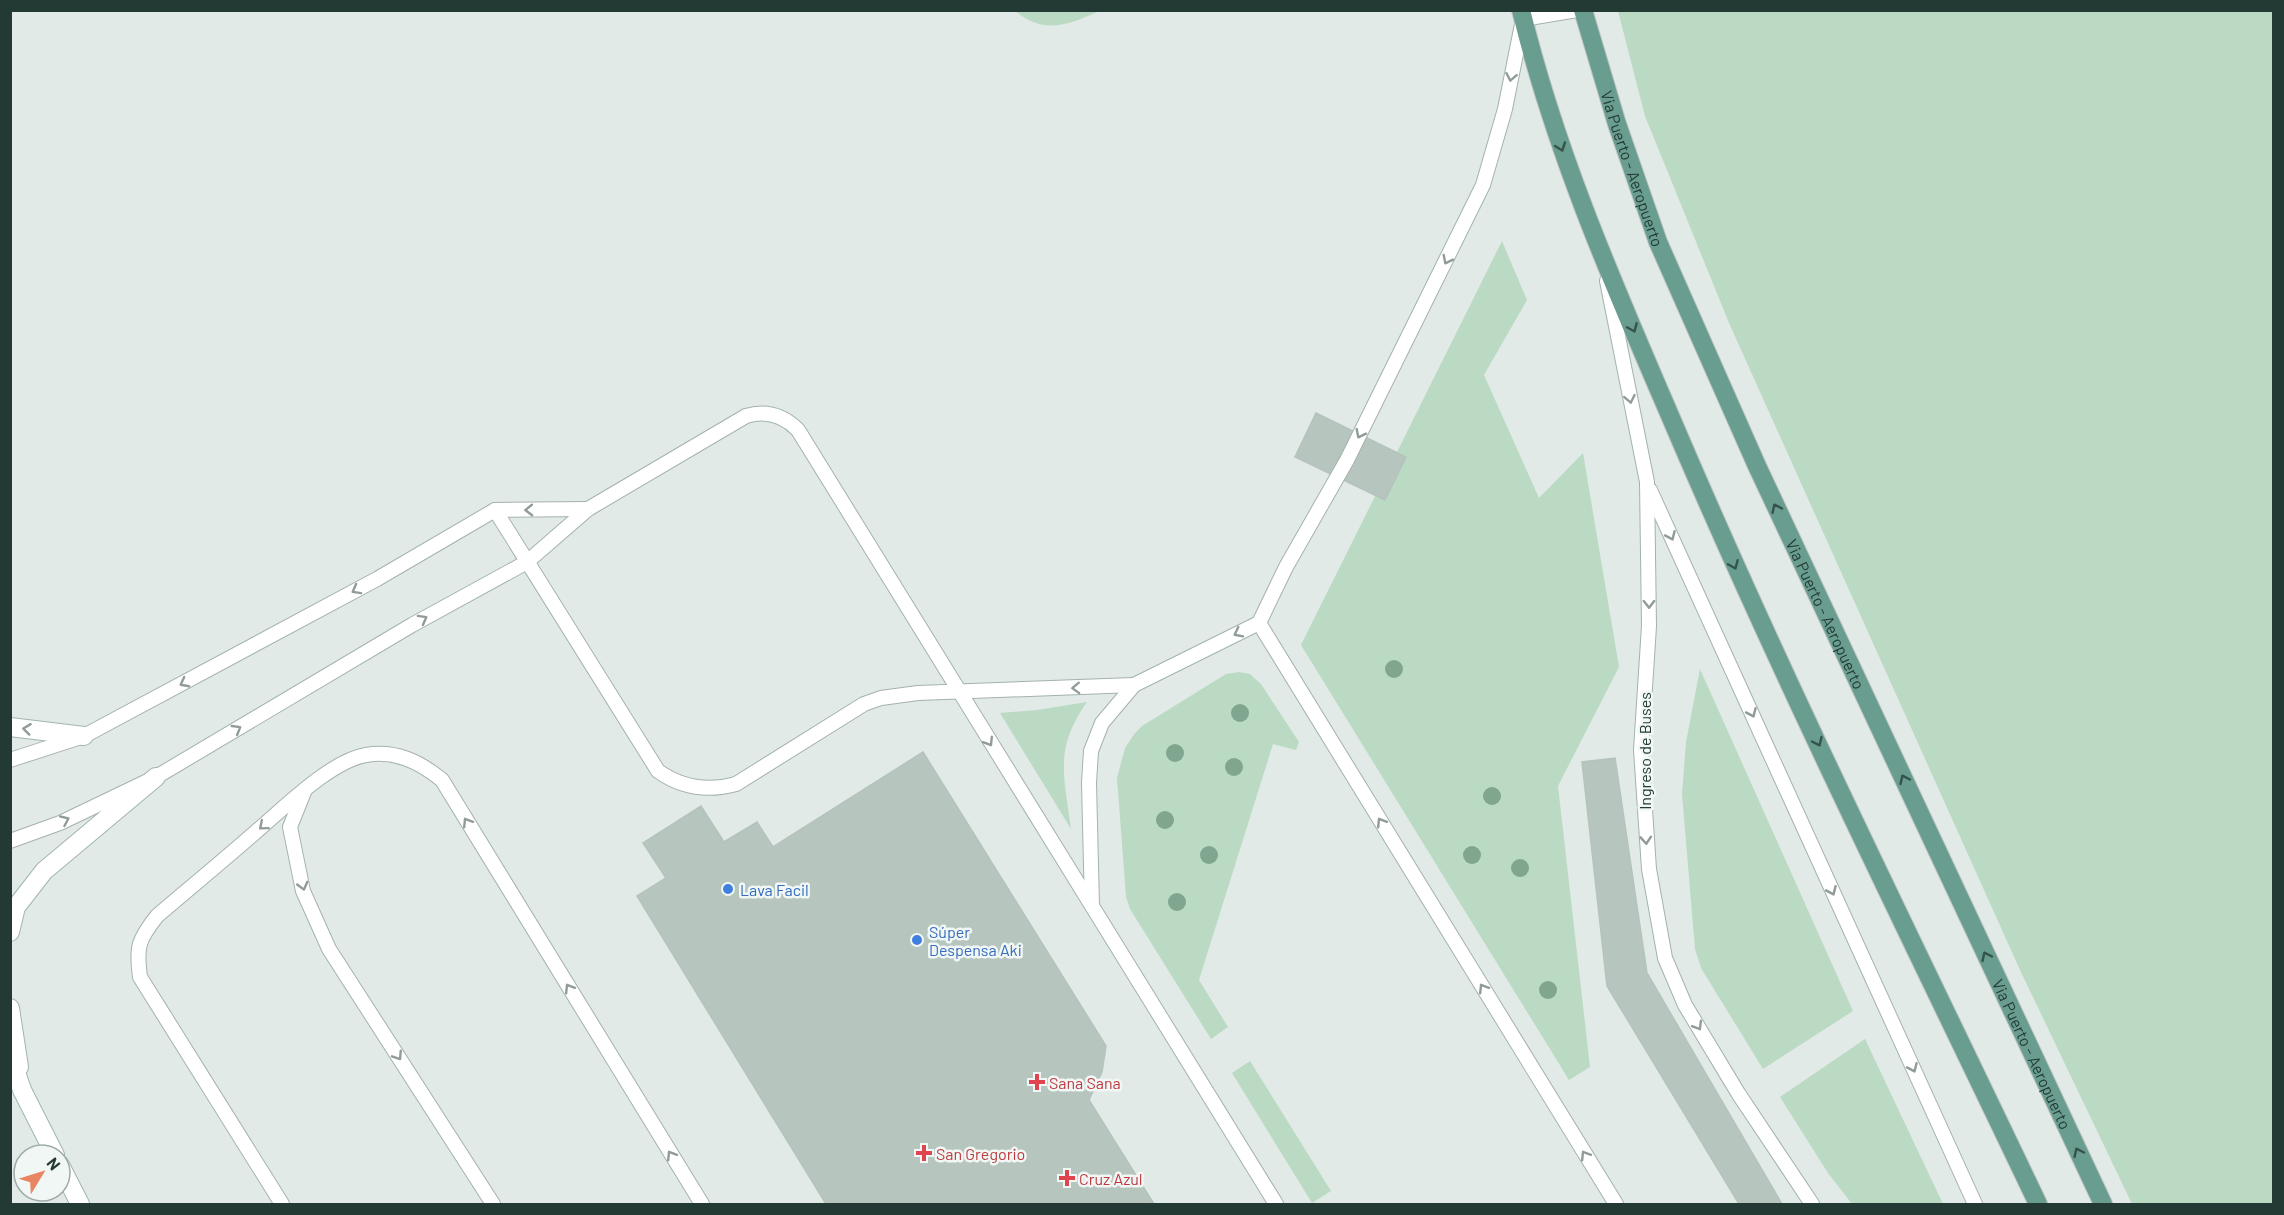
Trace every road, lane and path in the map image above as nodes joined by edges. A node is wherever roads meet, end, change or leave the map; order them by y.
1 (1577, 10) edge
2 (1583, 10) edge
3 (1522, 15) edge
4 (1603, 259) junction
5 (1647, 482) junction
6 (588, 509) junction
7 (495, 510) junction
8 (527, 562) junction
9 (1259, 623) junction
10 (1134, 685) junction
11 (958, 693) junction
12 (10, 727) edge
13 (84, 736) junction
14 (10, 760) edge
15 (156, 777) junction
16 (305, 790) junction
17 (10, 841) edge
18 (1092, 906) junction
19 (10, 932) edge
20 (10, 1008) edge
21 (10, 1055) edge
22 (22, 1090) junction
23 (49, 1143) edge
24 (72, 1188) edge
25 (80, 1204) edge
26 (282, 1204) edge
27 (493, 1204) edge
28 (702, 1204) edge
29 (1276, 1204) edge
30 (1616, 1204) edge
31 (1812, 1204) edge
32 (1975, 1204) edge
33 (2038, 1204) edge
34 (2103, 1204) edge

1 - 3 lane
34 -> 2 main road, Via Puerto - Aeropuerto
3 -> 4 main road
3 -> 9 lane
4 -> 5 lane, Ingreso de Buses
4 -> 33 main road
5 -> 31 lane, Ingreso de Buses
5 -> 32 lane
6 -> 7 lane
6 - 8 lane
6 - 11 lane
7 - 8 lane
7 -> 13 lane
8 - 11 lane
15 -> 8 lane
9 -> 10 lane
30 -> 9 lane
10 -> 11 lane
10 - 18 lane
11 -> 18 lane
13 -> 12 main road
13 - 14 lane
17 -> 15 lane
15 - 19 main road
16 -> 26 lane
16 -> 27 lane
28 -> 16 lane
18 - 29 lane
20 - 22 main road
21 - 22 main road
22 - 23 main road
24 - 25 main road

